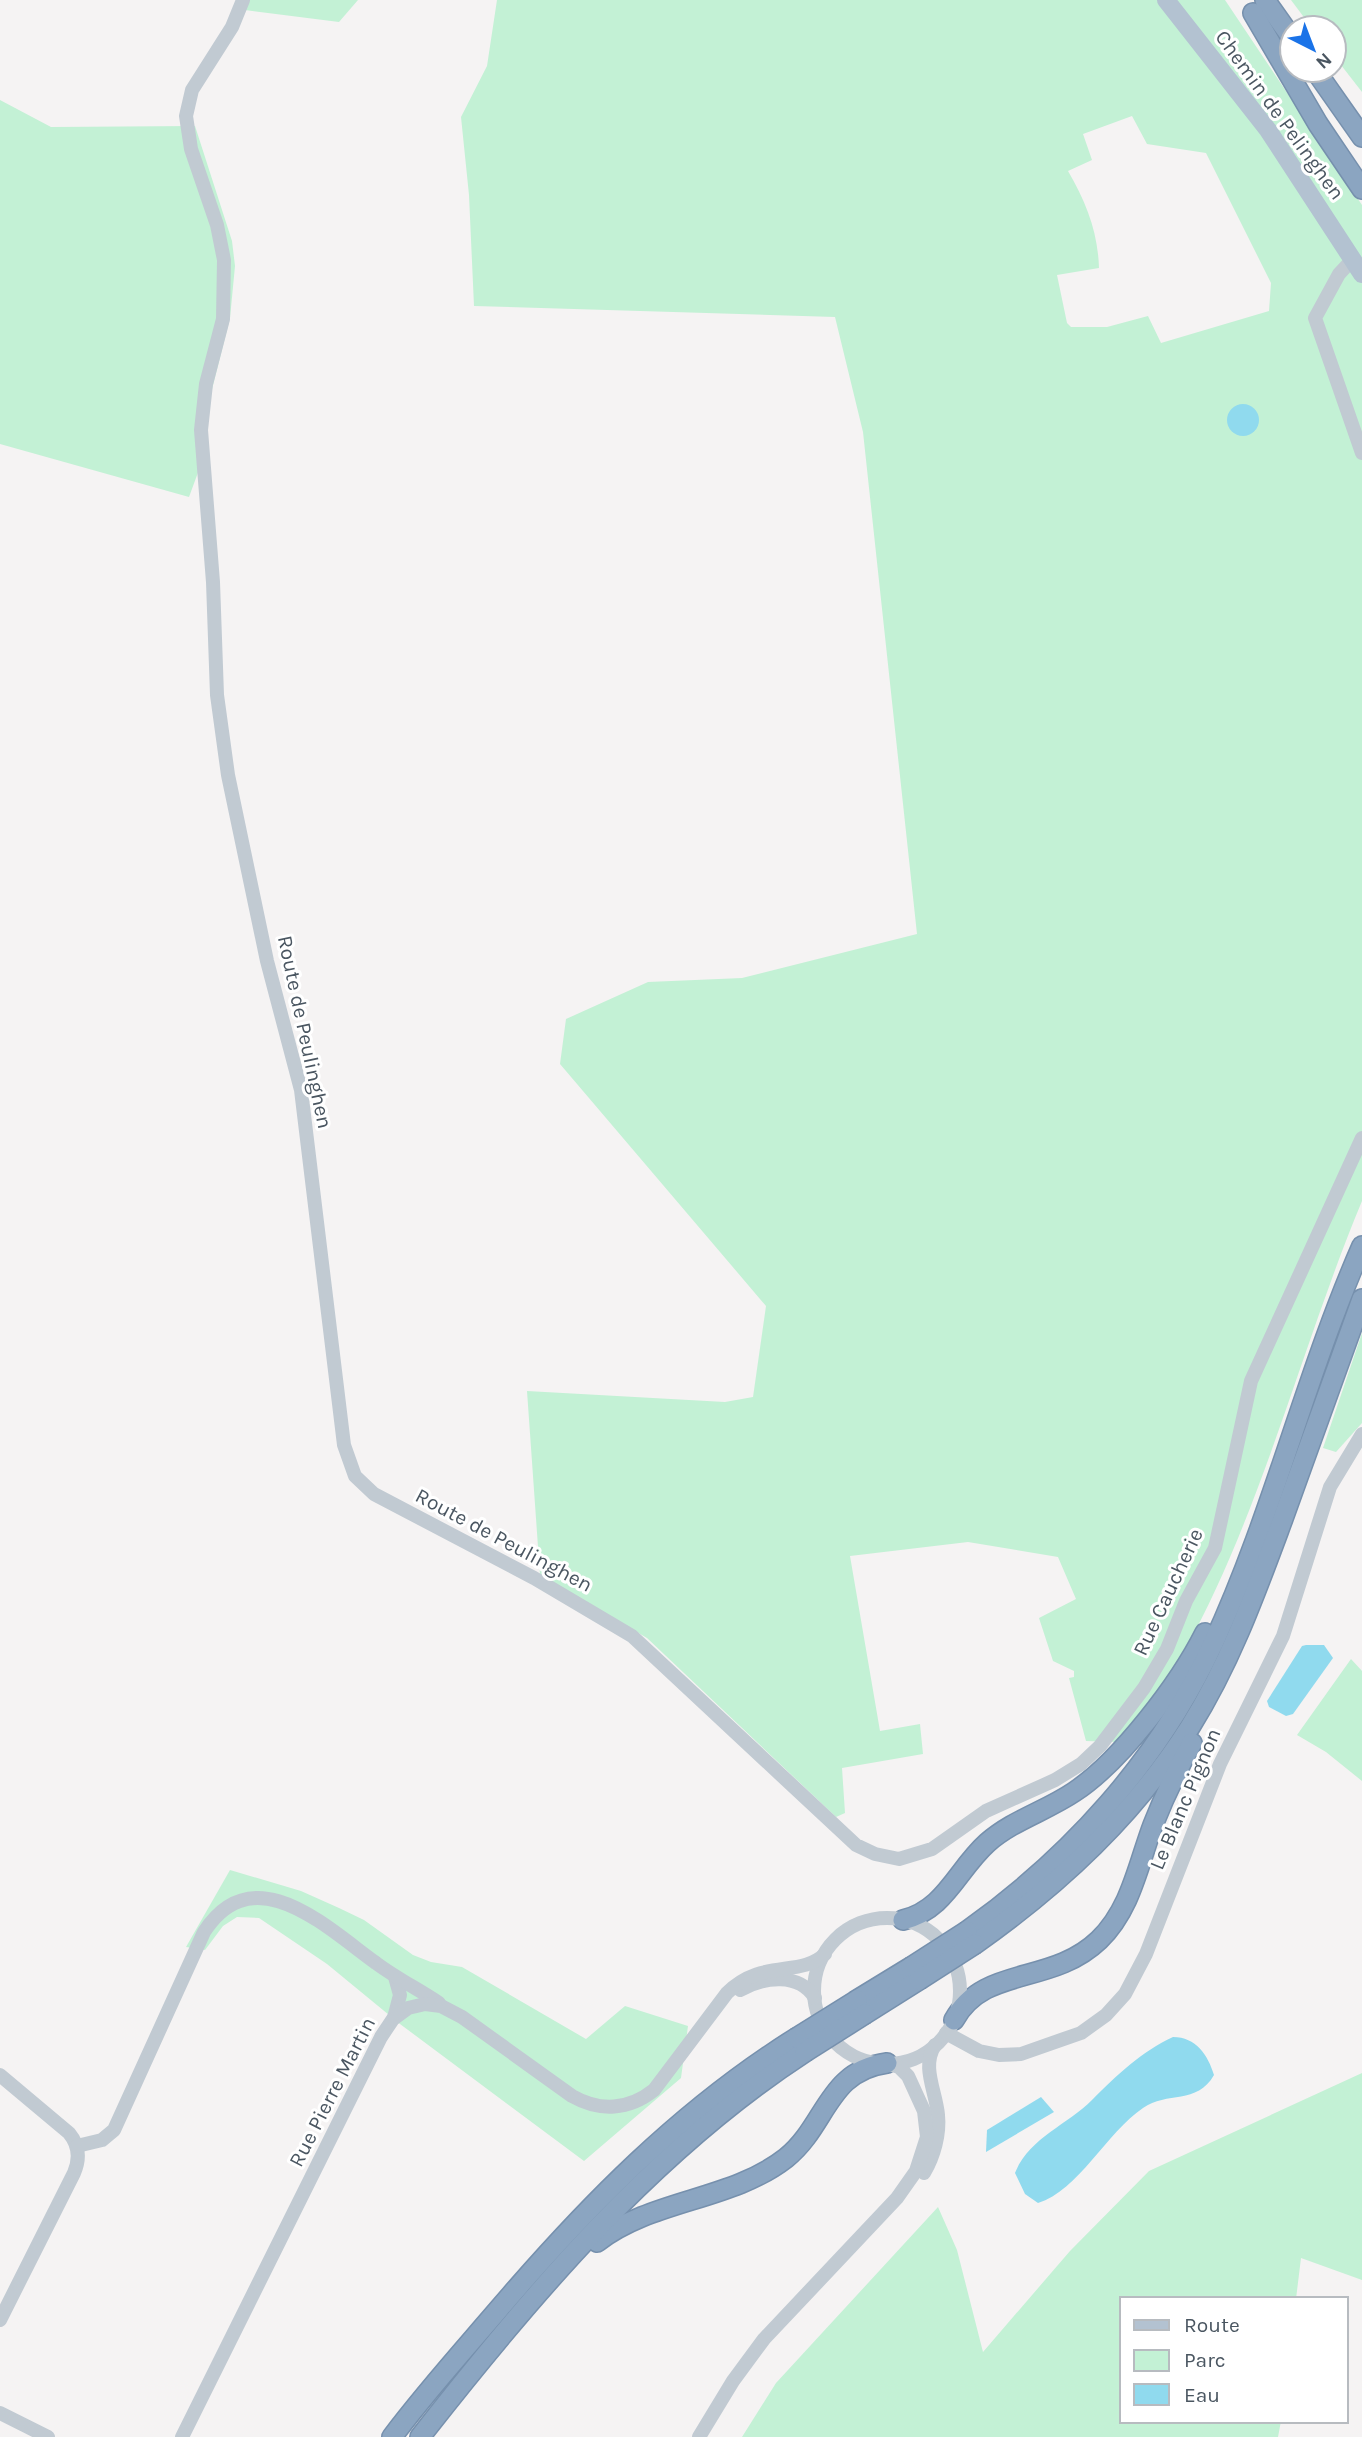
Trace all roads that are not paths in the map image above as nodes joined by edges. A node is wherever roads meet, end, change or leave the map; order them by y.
1 (243, 0) edge
2 (1167, 0) edge
3 (1257, 3) edge
4 (1278, 19) edge
5 (1278, 24) edge
6 (1278, 43) edge
7 (1302, 84) edge
8 (1325, 84) edge
9 (1337, 84) edge
10 (1362, 115) edge
11 (1362, 136) edge
12 (1362, 168) edge
13 (1362, 189) edge
14 (1357, 267) edge
15 (1362, 453) edge
16 (1362, 1138) edge
17 (1362, 1246) edge
18 (1362, 1299) edge
19 (1362, 1434) edge
20 (1290, 1440) junction
21 (1311, 1442) junction
22 (850, 1840) joint
23 (902, 1920) junction
24 (971, 1938) junction
25 (825, 1954) junction
26 (395, 1978) junction
27 (815, 1998) junction
28 (719, 2005) junction
29 (446, 2008) junction
30 (393, 2020) junction
31 (950, 2027) junction
32 (801, 2045) junction
33 (936, 2045) junction
34 (887, 2063) junction
35 (0, 2075) edge
36 (77, 2146) junction
37 (897, 2198) junction
38 (545, 2288) junction
39 (0, 2320) edge
40 (0, 2413) edge
41 (48, 2437) edge
42 (182, 2437) edge
43 (392, 2437) edge
44 (419, 2437) edge
45 (699, 2437) edge

1 - 22 street, Route de Peulinghen
2 - 14 main road, Chemin de Pelinghen
3 - 4 highway
3 - 5 highway
3 - 6 highway
3 - 13 highway
7 - 12 highway
8 - 11 highway
9 - 10 highway
14 - 15 street, Chemin de Pelinghen
16 - 22 street, Rue Caucherie
17 - 20 highway
18 - 21 highway
19 - 31 street, Le Blanc Pignon
20 - 23 highway
20 - 24 highway
21 - 24 highway
21 - 31 highway
23 - 25 street
23 - 31 street
24 - 32 highway, bridge
25 - 27 street
25 - 28 street
26 - 29 street
26 - 30 street
26 - 36 street
27 - 28 street
27 - 34 street
28 - 29 street
29 - 30 street, Rue Pierre Martin
30 - 42 street, Rue Pierre Martin
31 - 33 street
32 - 38 highway
32 - 43 highway
33 - 34 street
33 - 37 street
34 - 37 street
34 - 38 highway
35 - 36 street
36 - 39 street
37 - 45 street
38 - 44 highway
40 - 41 street

